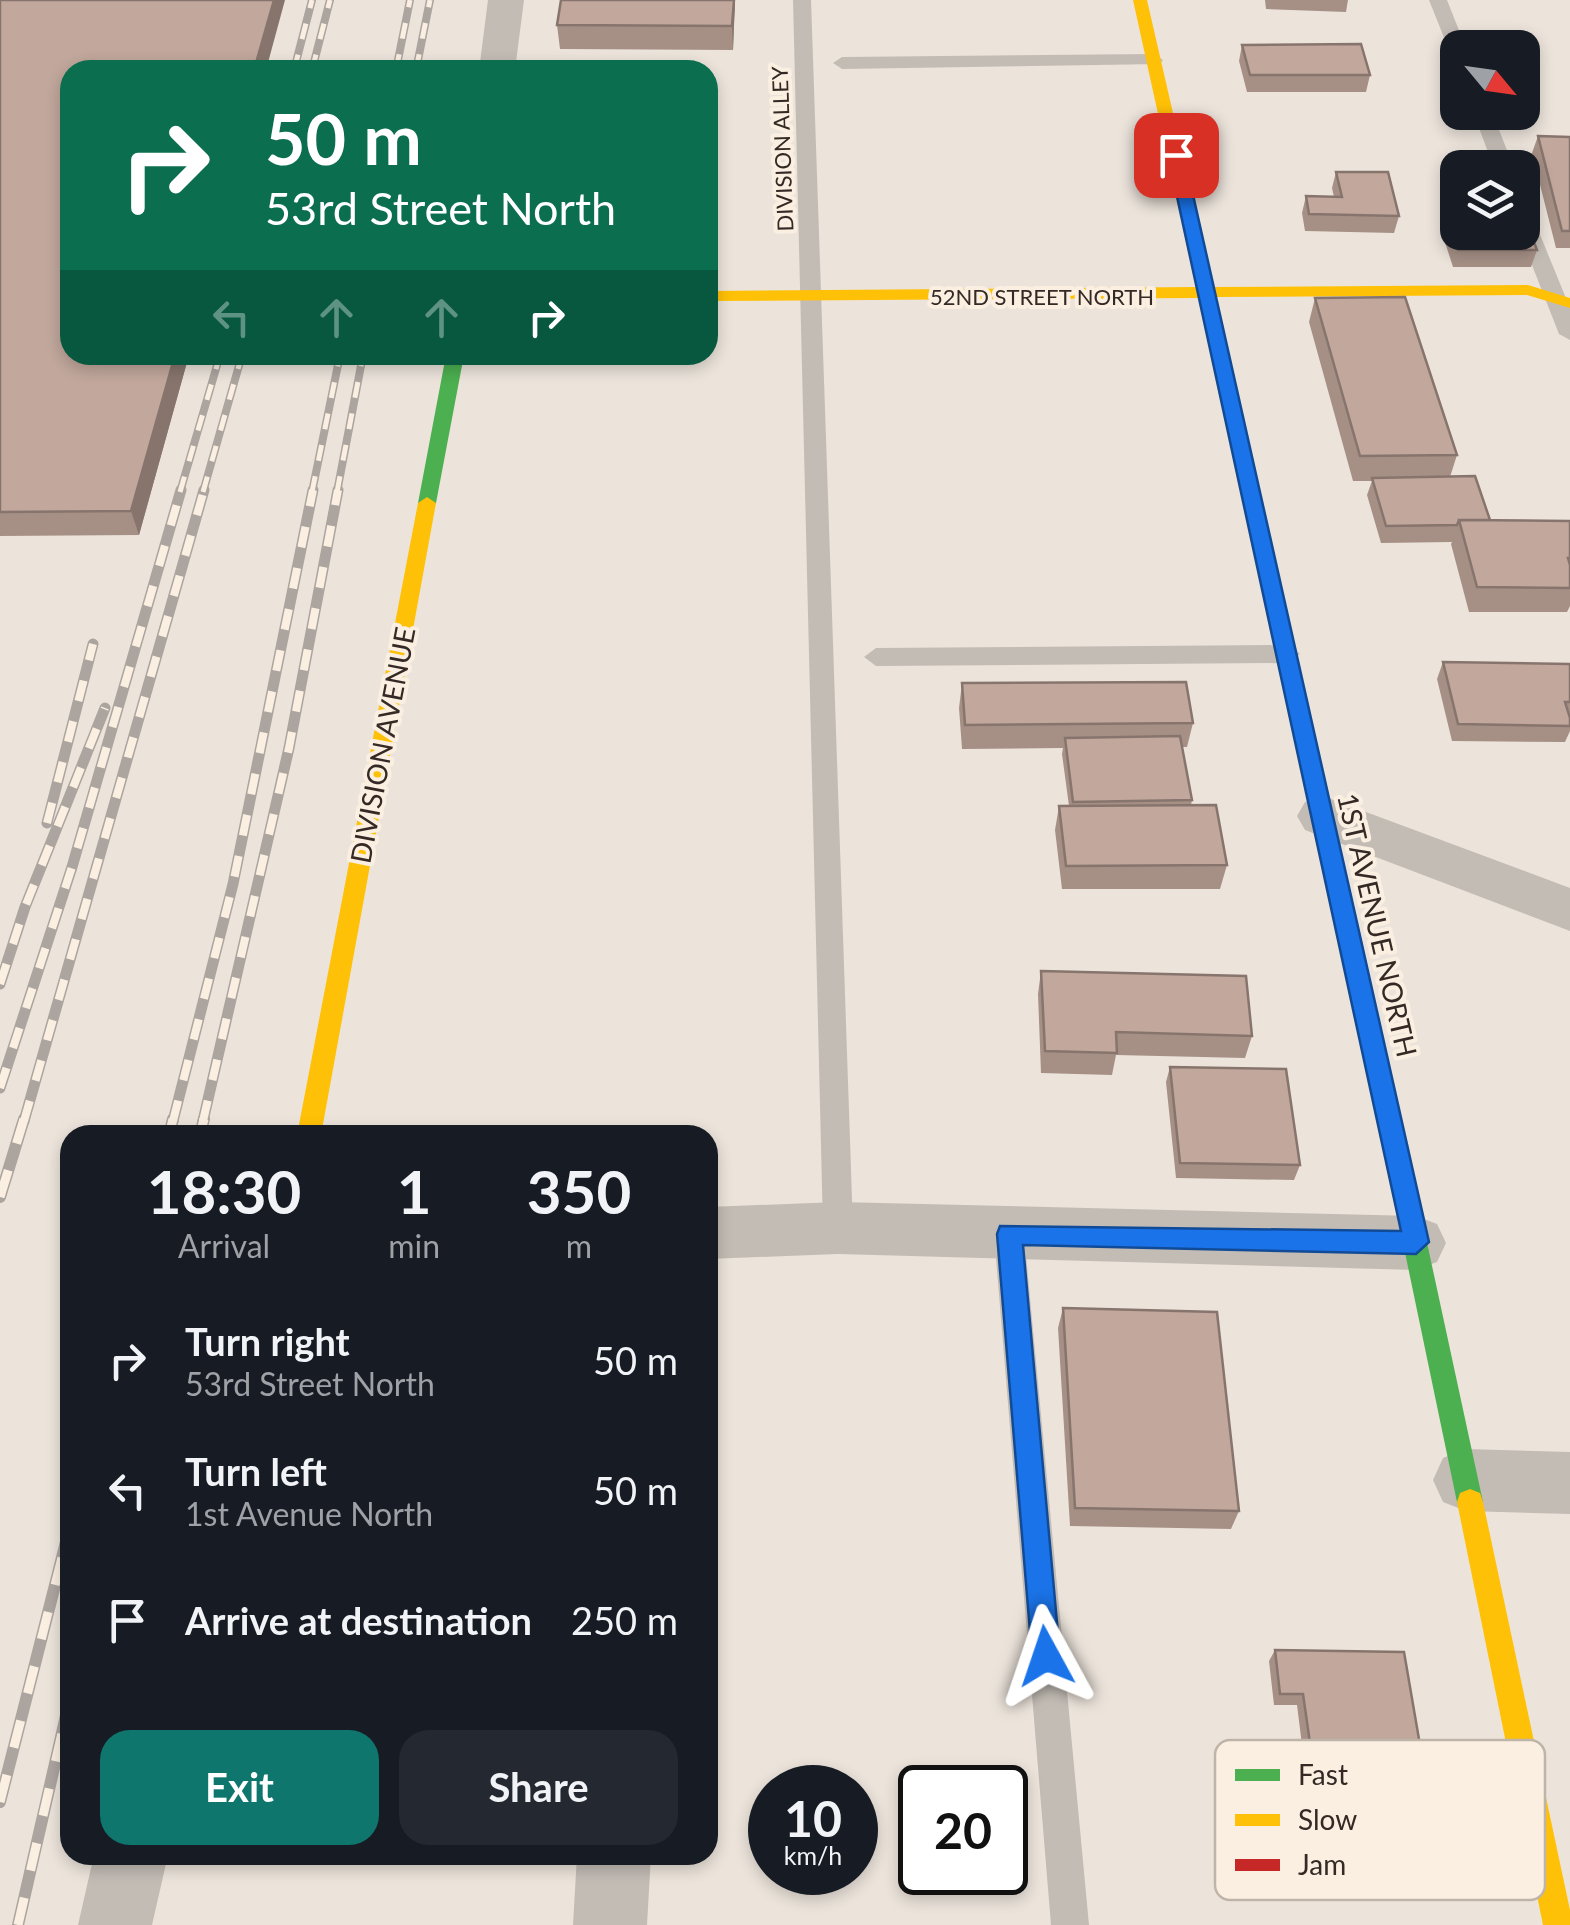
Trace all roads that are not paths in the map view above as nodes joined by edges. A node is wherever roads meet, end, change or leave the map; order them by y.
1 (506, 0) edge
2 (802, 0) edge
3 (1140, 0) edge
4 (1438, 0) edge
5 (1450, 30) edge
6 (498, 60) edge
7 (1154, 60) junction
8 (842, 63) dead end
9 (1539, 250) edge
10 (718, 296) edge
11 (813, 296) junction
12 (1208, 296) junction
13 (1566, 307) edge
14 (453, 365) edge
15 (1288, 654) junction
16 (876, 657) dead end
17 (1324, 816) junction
18 (1570, 910) edge
19 (311, 1125) edge
20 (838, 1228) junction
21 (718, 1233) edge
22 (1009, 1234) junction
23 (1416, 1242) junction
24 (1466, 1480) junction
25 (1570, 1484) edge
26 (1520, 1740) edge
27 (1545, 1862) edge
28 (128, 1865) edge
29 (613, 1865) edge
30 (115, 1925) edge
31 (610, 1925) edge
32 (1070, 1925) edge
33 (1558, 1925) edge

1 - 6 street
2 - 11 lane, DIVISION ALLEY
3 - 7 main road, 1ST AVENUE NORTH
4 - 5 lane
7 - 8 lane
7 - 12 main road, 1ST AVENUE NORTH
9 - 13 lane
10 - 11 main road, 52ND STREET NORTH
11 - 12 main road, 52ND STREET NORTH
11 - 20 lane, DIVISION ALLEY
12 - 13 main road, 52ND STREET NORTH
12 - 15 main road, 1ST AVENUE NORTH
14 - 19 main road, DIVISION AVENUE
15 - 16 lane
15 - 17 main road, 1ST AVENUE NORTH
17 - 18 street
17 - 23 main road, 1ST AVENUE NORTH
20 - 21 street
20 - 22 street
22 - 23 street
22 - 32 lane
23 - 24 main road, 1ST AVENUE NORTH
24 - 25 street
24 - 26 main road, 1ST AVENUE NORTH
27 - 33 main road, 1ST AVENUE NORTH
28 - 30 street
29 - 31 street

